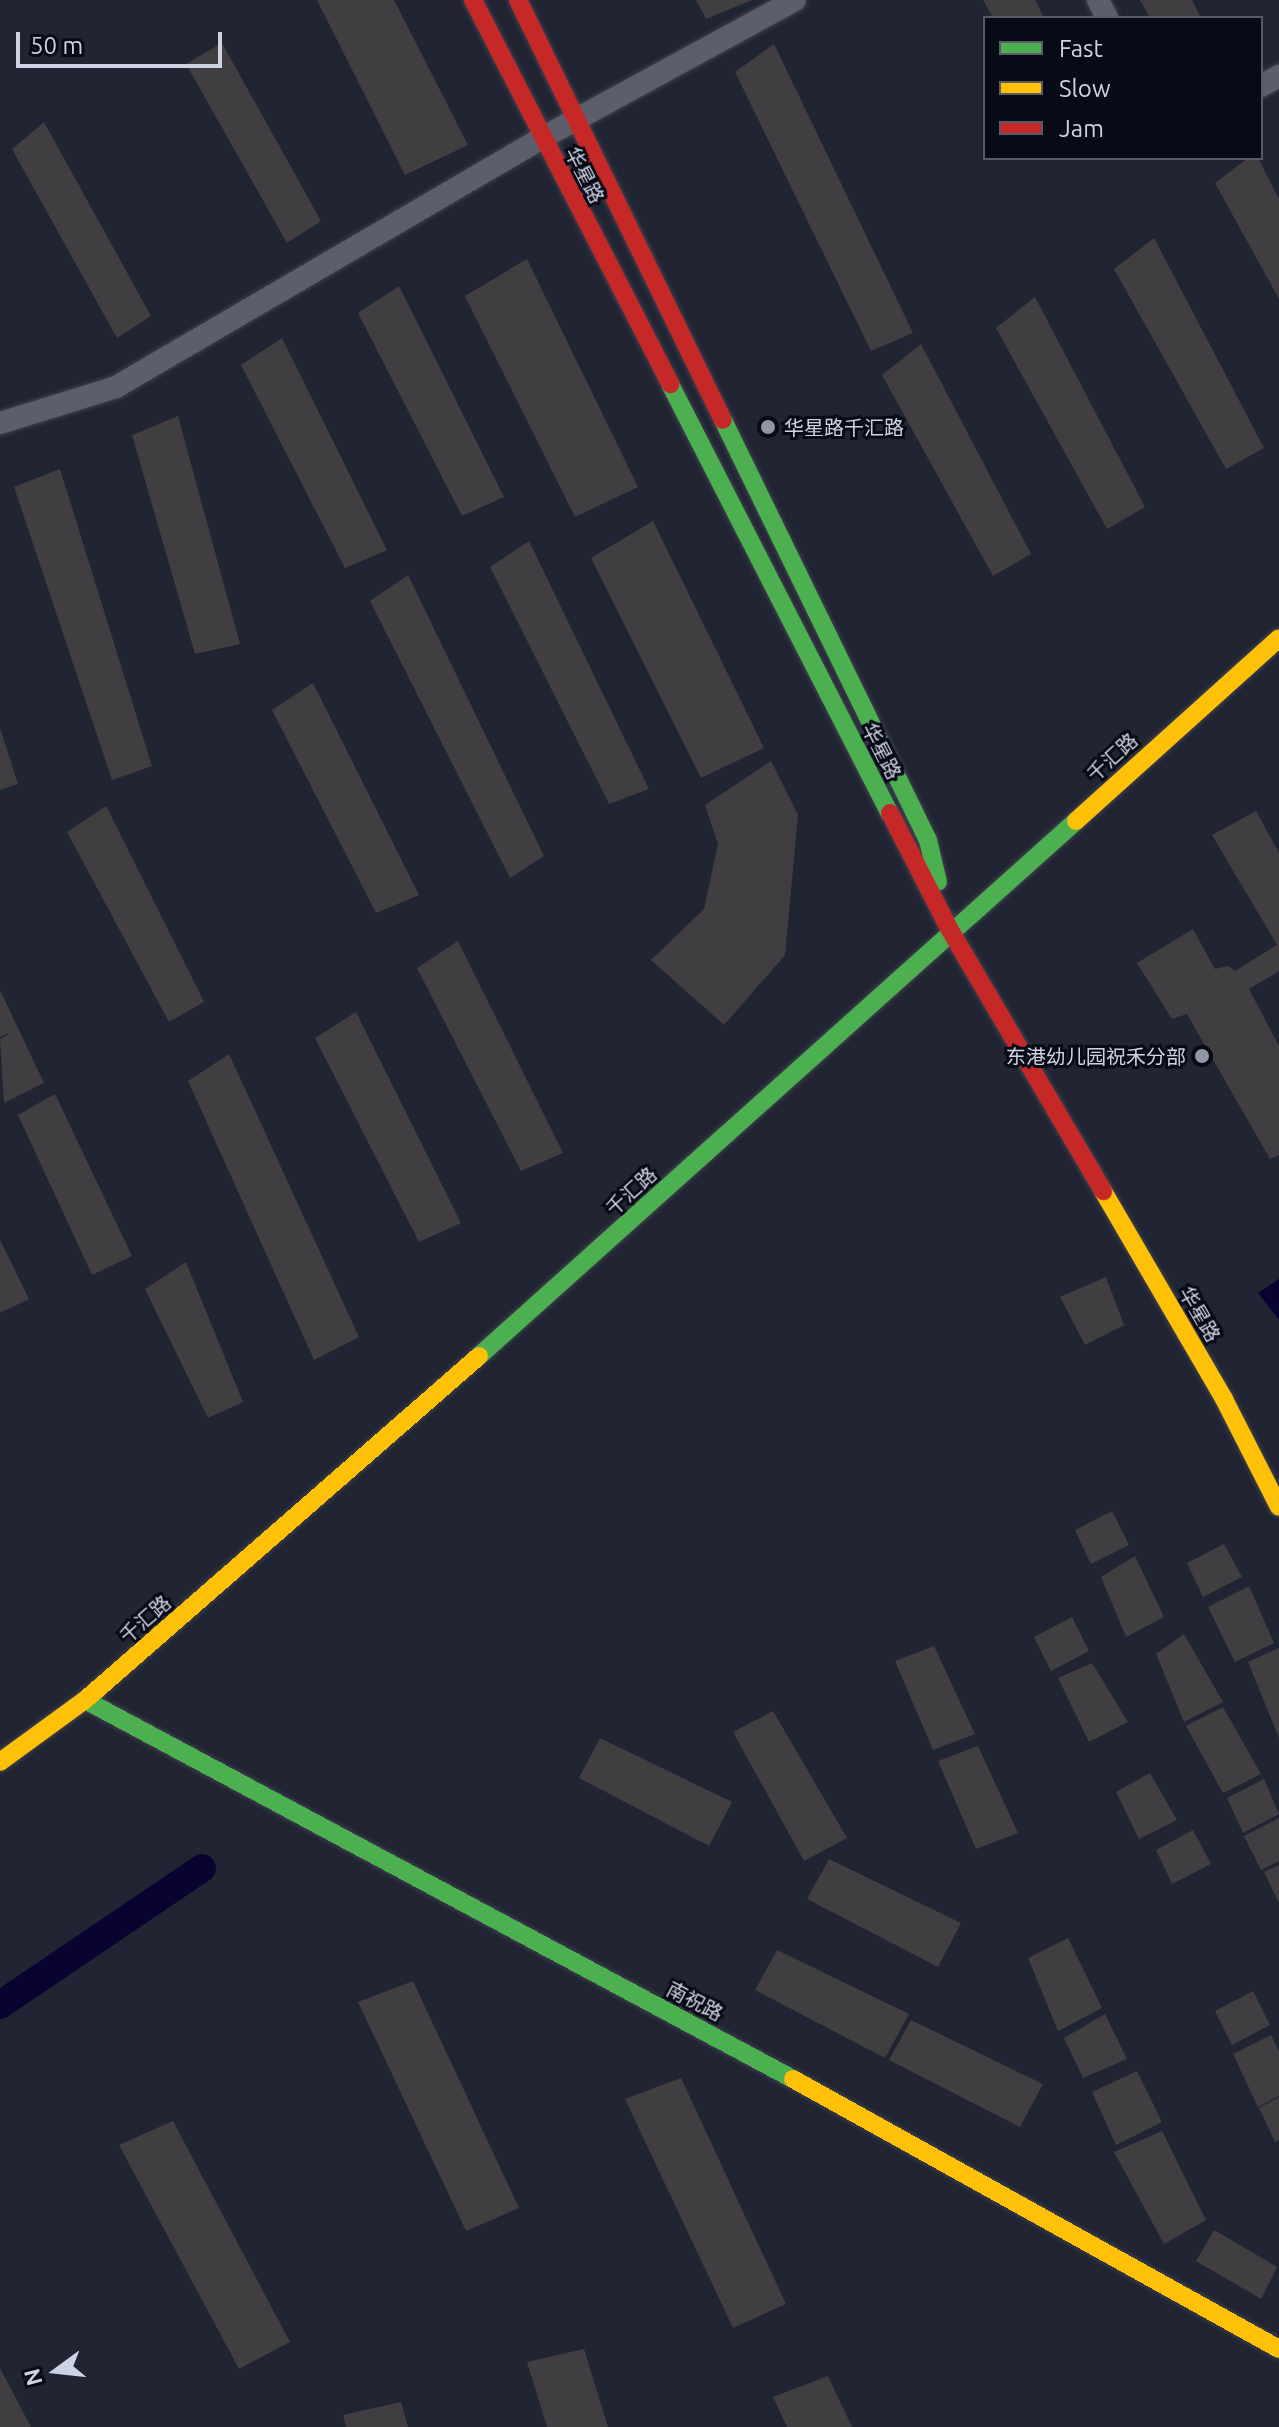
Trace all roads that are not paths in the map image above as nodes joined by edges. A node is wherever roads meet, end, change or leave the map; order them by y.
1 (473, 0) edge
2 (518, 0) edge
3 (795, 0) edge
4 (576, 119) junction
5 (542, 138) junction
6 (0, 423) edge
7 (1279, 638) edge
8 (950, 930) junction
9 (1279, 1507) edge
10 (85, 1700) junction
11 (0, 1762) edge
12 (1279, 2349) edge

1 - 5 street, 华星路
2 - 4 street
3 - 4 street
4 - 5 street
4 - 8 street
5 - 6 street
5 - 8 street, 华星路
7 - 8 street, 千汇路
8 - 9 street, 华星路
8 - 10 street, 千汇路
10 - 11 street, 千汇路
10 - 12 street, 南祝路

